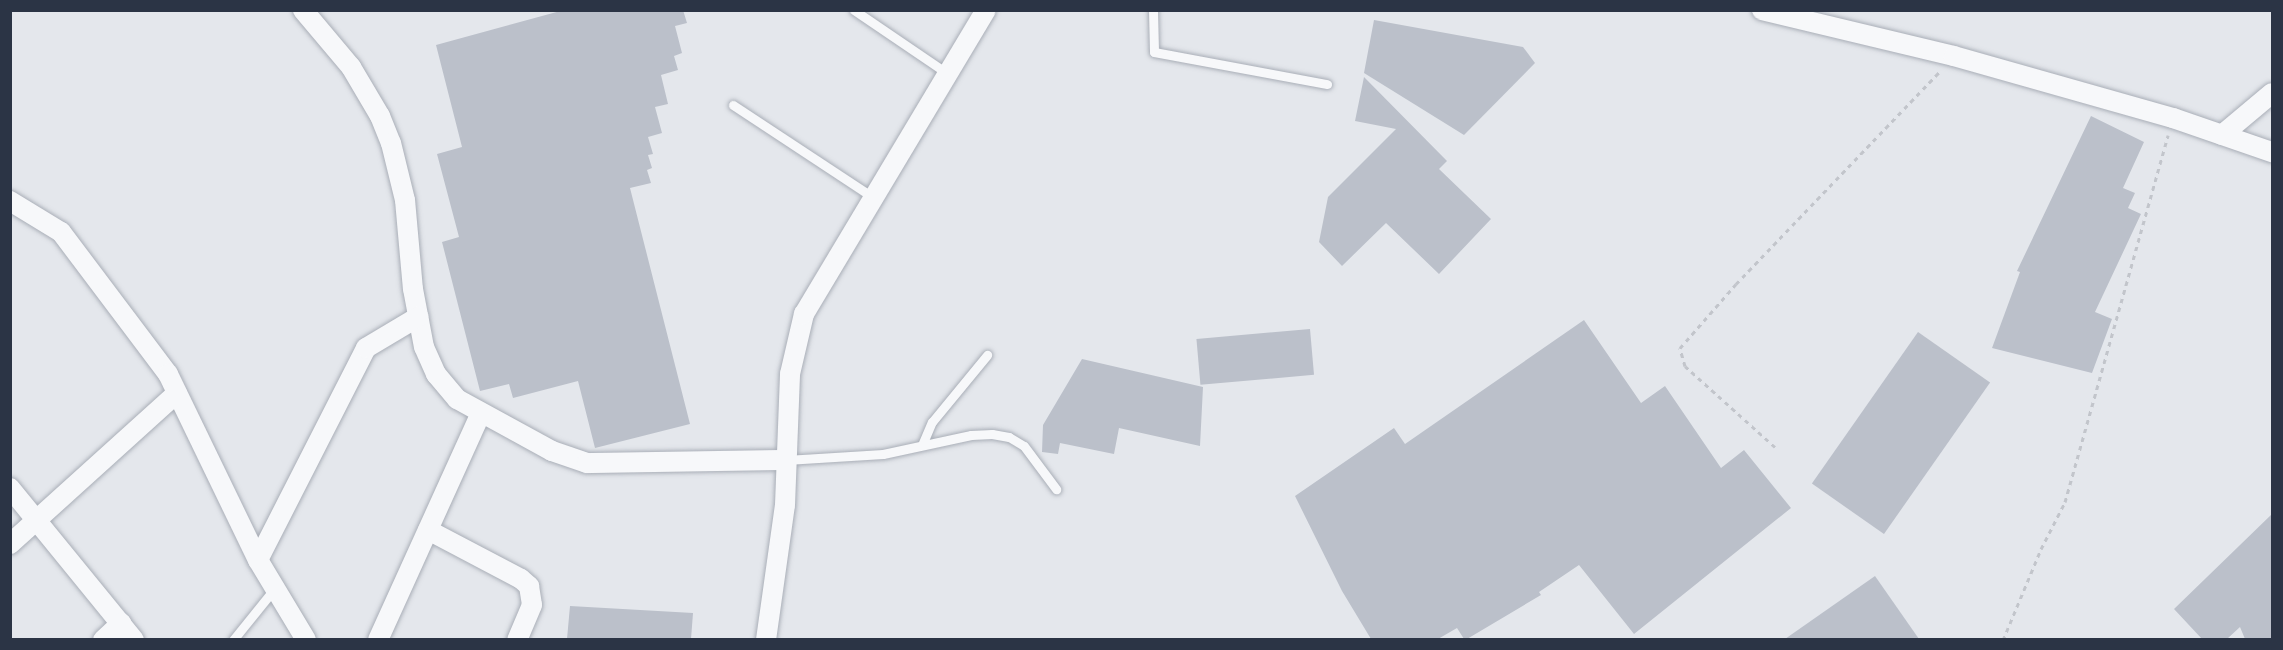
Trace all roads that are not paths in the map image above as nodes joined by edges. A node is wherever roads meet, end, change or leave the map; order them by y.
1 (303, 10) edge
2 (854, 10) edge
3 (986, 10) edge
4 (1153, 10) edge
5 (1762, 10) edge
6 (948, 74) junction
7 (1326, 84) dead end
8 (2272, 93) edge
9 (733, 105) dead end
10 (2222, 135) junction
11 (2272, 152) edge
12 (874, 198) junction
13 (10, 201) edge
14 (418, 317) junction
15 (987, 355) dead end
16 (177, 393) junction
17 (482, 413) junction
18 (922, 445) junction
19 (786, 460) junction
20 (10, 488) edge
21 (1056, 489) dead end
22 (38, 522) junction
23 (428, 530) junction
24 (10, 544) edge
25 (258, 560) junction
26 (275, 588) junction
27 (121, 623) junction
28 (103, 639) edge
29 (134, 639) edge
30 (233, 639) edge
31 (306, 639) edge
32 (378, 639) edge
33 (517, 639) edge
34 (766, 639) edge

1 - 14 street
2 - 6 lane
3 - 6 street
4 - 7 lane
5 - 10 street
6 - 12 street
8 - 10 street
9 - 12 lane
10 - 11 street
12 - 19 street
13 - 16 street
14 - 17 street
14 - 25 street
15 - 18 lane
16 - 22 street
16 - 25 street
17 - 19 street
17 - 23 street
18 - 19 lane
18 - 21 lane
19 - 34 street
20 - 22 street
22 - 24 street
22 - 27 street
23 - 32 street
23 - 33 street
25 - 26 street
26 - 30 lane
26 - 31 street
27 - 28 street
27 - 29 street

